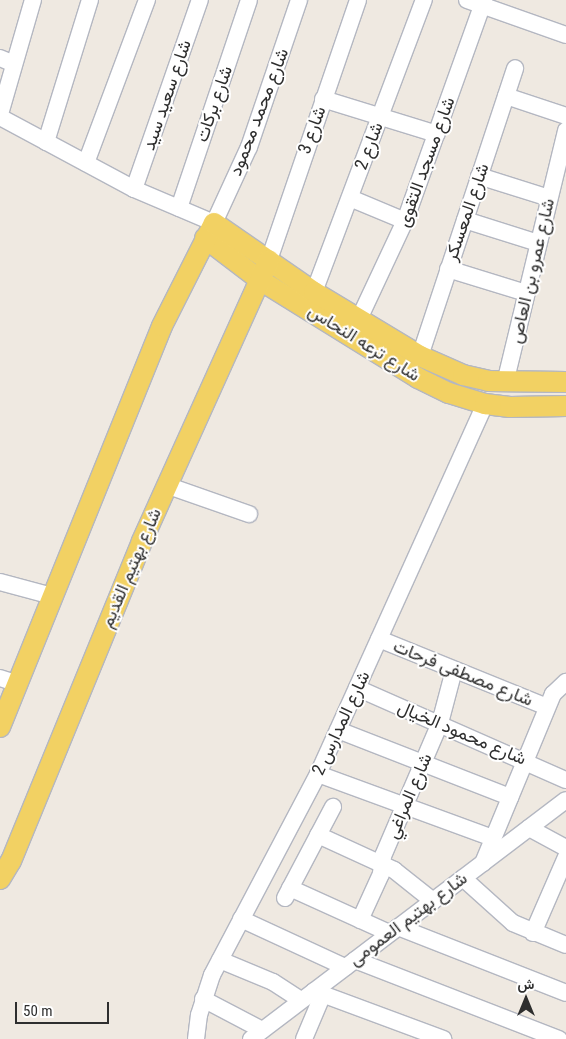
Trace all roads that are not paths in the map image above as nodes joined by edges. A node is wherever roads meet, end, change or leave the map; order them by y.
1 (33, 0) edge
2 (90, 0) edge
3 (147, 0) edge
4 (200, 0) edge
5 (249, 0) edge
6 (299, 0) edge
7 (358, 0) edge
8 (424, 0) edge
9 (478, 2) edge
10 (566, 35) edge
11 (7, 61) edge
12 (515, 68) dead end
13 (506, 96) junction
14 (324, 98) junction
15 (0, 116) edge
16 (380, 116) junction
17 (566, 116) edge
18 (566, 130) edge
19 (437, 134) junction
20 (46, 142) junction
21 (86, 163) junction
22 (480, 176) junction
23 (134, 189) junction
24 (350, 198) junction
25 (549, 198) junction
26 (185, 212) junction
27 (464, 220) junction
28 (406, 221) junction
29 (209, 230) junction
30 (538, 243) junction
31 (269, 260) junction
32 (448, 269) junction
33 (260, 280) junction
34 (314, 292) junction
35 (526, 293) junction
36 (360, 319) junction
37 (420, 356) junction
38 (565, 379) edge
39 (505, 383) junction
40 (542, 383) junction
41 (485, 404) junction
42 (566, 406) edge
43 (542, 408) junction
44 (166, 486) junction
45 (249, 514) dead end
46 (0, 582) edge
47 (52, 596) junction
48 (379, 639) junction
49 (454, 670) junction
50 (9, 681) edge
51 (566, 682) edge
52 (357, 688) junction
53 (547, 707) junction
54 (440, 723) junction
55 (0, 727) edge
56 (338, 730) junction
57 (526, 760) junction
58 (423, 763) junction
59 (318, 774) junction
60 (566, 780) edge
61 (510, 797) junction
62 (566, 800) edge
63 (404, 806) junction
64 (333, 807) dead end
65 (529, 828) junction
66 (318, 835) junction
67 (492, 838) junction
68 (566, 848) edge
69 (566, 857) edge
70 (484, 863) junction
71 (382, 864) junction
72 (463, 878) junction
73 (0, 879) edge
74 (560, 895) edge
75 (432, 901) junction
76 (241, 920) junction
77 (360, 920) junction
78 (394, 930) junction
79 (533, 934) junction
80 (566, 945) edge
81 (220, 960) junction
82 (350, 964) junction
83 (566, 993) edge
84 (313, 995) junction
85 (204, 998) junction
86 (256, 1035) edge
87 (309, 1038) edge
88 (196, 1039) edge
89 (443, 1039) edge
90 (559, 1039) edge

1 - 11 street
2 - 20 street
3 - 21 street
4 - 23 street, شارع سعيد سيد
5 - 26 street, شارع بركات
6 - 29 street, شارع محمد محمود
7 - 14 street, شارع 3
8 - 16 street, شارع 2
9 - 10 street
9 - 19 street, شارع مسجد التقوى
11 - 15 street
12 - 13 street, شارع المعسكر
13 - 17 street
13 - 22 street, شارع المعسكر
14 - 16 street
14 - 31 street, شارع 3
15 - 20 street, شارع ترعه النحاس
16 - 19 street
16 - 24 street, شارع 2
18 - 25 street, شارع عمرو بن العاص
19 - 28 street, شارع مسجد التقوى
20 - 21 street, شارع ترعه النحاس
21 - 23 street, شارع ترعه النحاس
22 - 25 street
22 - 27 street, شارع المعسكر
23 - 26 street, شارع ترعه النحاس
24 - 28 street
24 - 34 street, شارع 2
25 - 30 street, شارع عمرو بن العاص
26 - 29 street, شارع ترعه النحاس
27 - 30 street
27 - 32 street, شارع المعسكر
28 - 36 street, شارع مسجد التقوى
29 - 31 main road, شارع ترعه النحاس
29 - 33 main road, شارع ترعه النحاس
29 - 47 main road
30 - 35 street, شارع عمرو بن العاص
31 - 33 main road, شارع بهتيم القديم
31 - 34 main road, شارع ترعه النحاس
32 - 35 street
32 - 37 street, شارع المعسكر
33 - 41 main road, شارع ترعه النحاس
33 - 44 main road, شارع بهتيم القديم
34 - 36 main road, شارع ترعه النحاس
35 - 39 street, شارع عمرو بن العاص
36 - 37 main road, شارع ترعه النحاس
37 - 39 main road, شارع ترعه النحاس
38 - 40 main road, شارع ترعه النحاس
39 - 40 main road, شارع ترعه النحاس
40 - 43 main road
41 - 43 main road, شارع ترعه النحاس
41 - 48 street, شارع المدارس 2
42 - 43 main road, شارع ترعه النحاس
44 - 45 street
44 - 73 main road, شارع بهتيم القديم
46 - 47 street
47 - 50 main road
48 - 49 street, شارع مصطفى فرحات
48 - 52 street, شارع المدارس 2
49 - 53 street, شارع مصطفى فرحات
49 - 54 street, شارع المراغي
50 - 55 main road
51 - 53 street
52 - 54 street, شارع محمود الخيال
52 - 56 street, شارع المدارس 2
53 - 57 street
54 - 57 street, شارع محمود الخيال
54 - 58 street, شارع المراغي
56 - 58 street
56 - 59 street, شارع المدارس 2
57 - 60 street, شارع محمود الخيال
57 - 61 street
58 - 61 street
58 - 63 street, شارع المراغي
59 - 63 street
59 - 76 street, شارع المدارس 2
61 - 67 street
62 - 65 street, شارع بهتيم العمومى
63 - 67 street
63 - 71 street, شارع المراغي
64 - 66 street
65 - 68 street
65 - 70 street, شارع بهتيم العمومى
66 - 71 street
66 - 77 street
67 - 70 street
69 - 74 street
70 - 72 street, شارع بهتيم العمومى
71 - 75 street
71 - 77 street, شارع المراغي
72 - 75 street, شارع بهتيم العمومى
72 - 79 street
74 - 79 street
75 - 78 street, شارع بهتيم العمومى
76 - 81 street, شارع المدارس 2
76 - 82 street
77 - 78 street
78 - 82 street, شارع بهتيم العمومى
78 - 83 street
79 - 80 street
81 - 84 street
81 - 85 street, شارع المدارس 2
82 - 84 street, شارع بهتيم العمومى
82 - 90 street
84 - 86 street, شارع بهتيم العمومى
84 - 87 street
84 - 89 street
85 - 86 street
85 - 88 street, شارع المدارس 2

